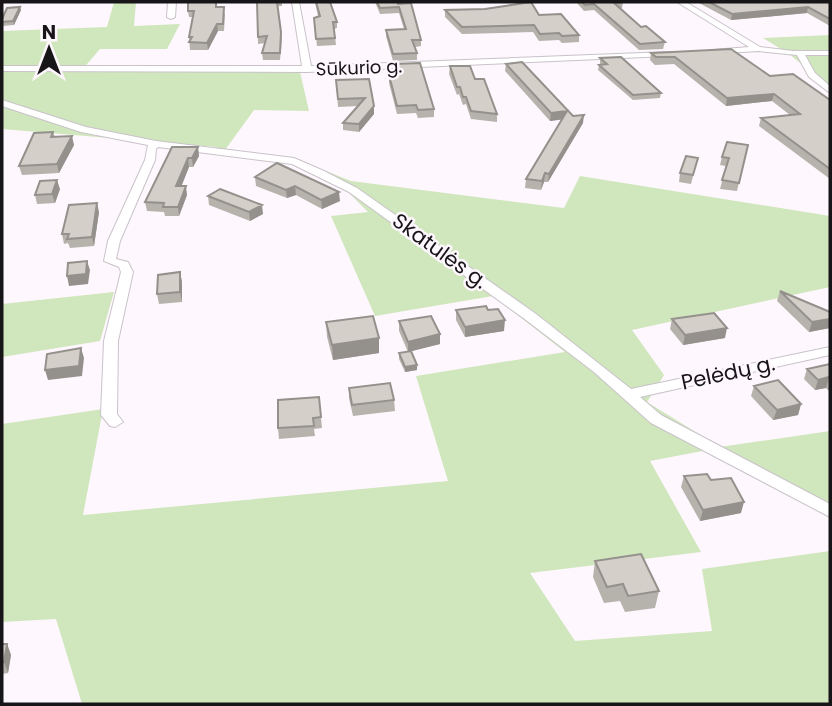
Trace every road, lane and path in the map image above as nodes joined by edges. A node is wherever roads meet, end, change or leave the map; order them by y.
1 (172, 2) edge
2 (295, 2) edge
3 (681, 2) edge
4 (171, 17) dead end
5 (758, 49) junction
6 (706, 52) edge
7 (683, 53) edge
8 (830, 53) edge
9 (800, 54) junction
10 (2, 69) edge
11 (307, 69) junction
12 (830, 90) edge
13 (2, 103) edge
14 (156, 144) junction
15 (830, 351) edge
16 (626, 394) junction
17 (115, 422) dead end
18 (830, 511) edge

1 - 4 street
2 - 11 street
3 - 5 street
5 - 6 street
5 - 9 street
7 - 11 street, Sūkurio g.
8 - 9 street
9 - 12 street
10 - 11 street, Sūkurio g.
13 - 14 street, Skatulės g.
14 - 16 street, Skatulės g.
14 - 17 street
15 - 16 street, Pelėdų g.
16 - 18 street, Skatulės g.

